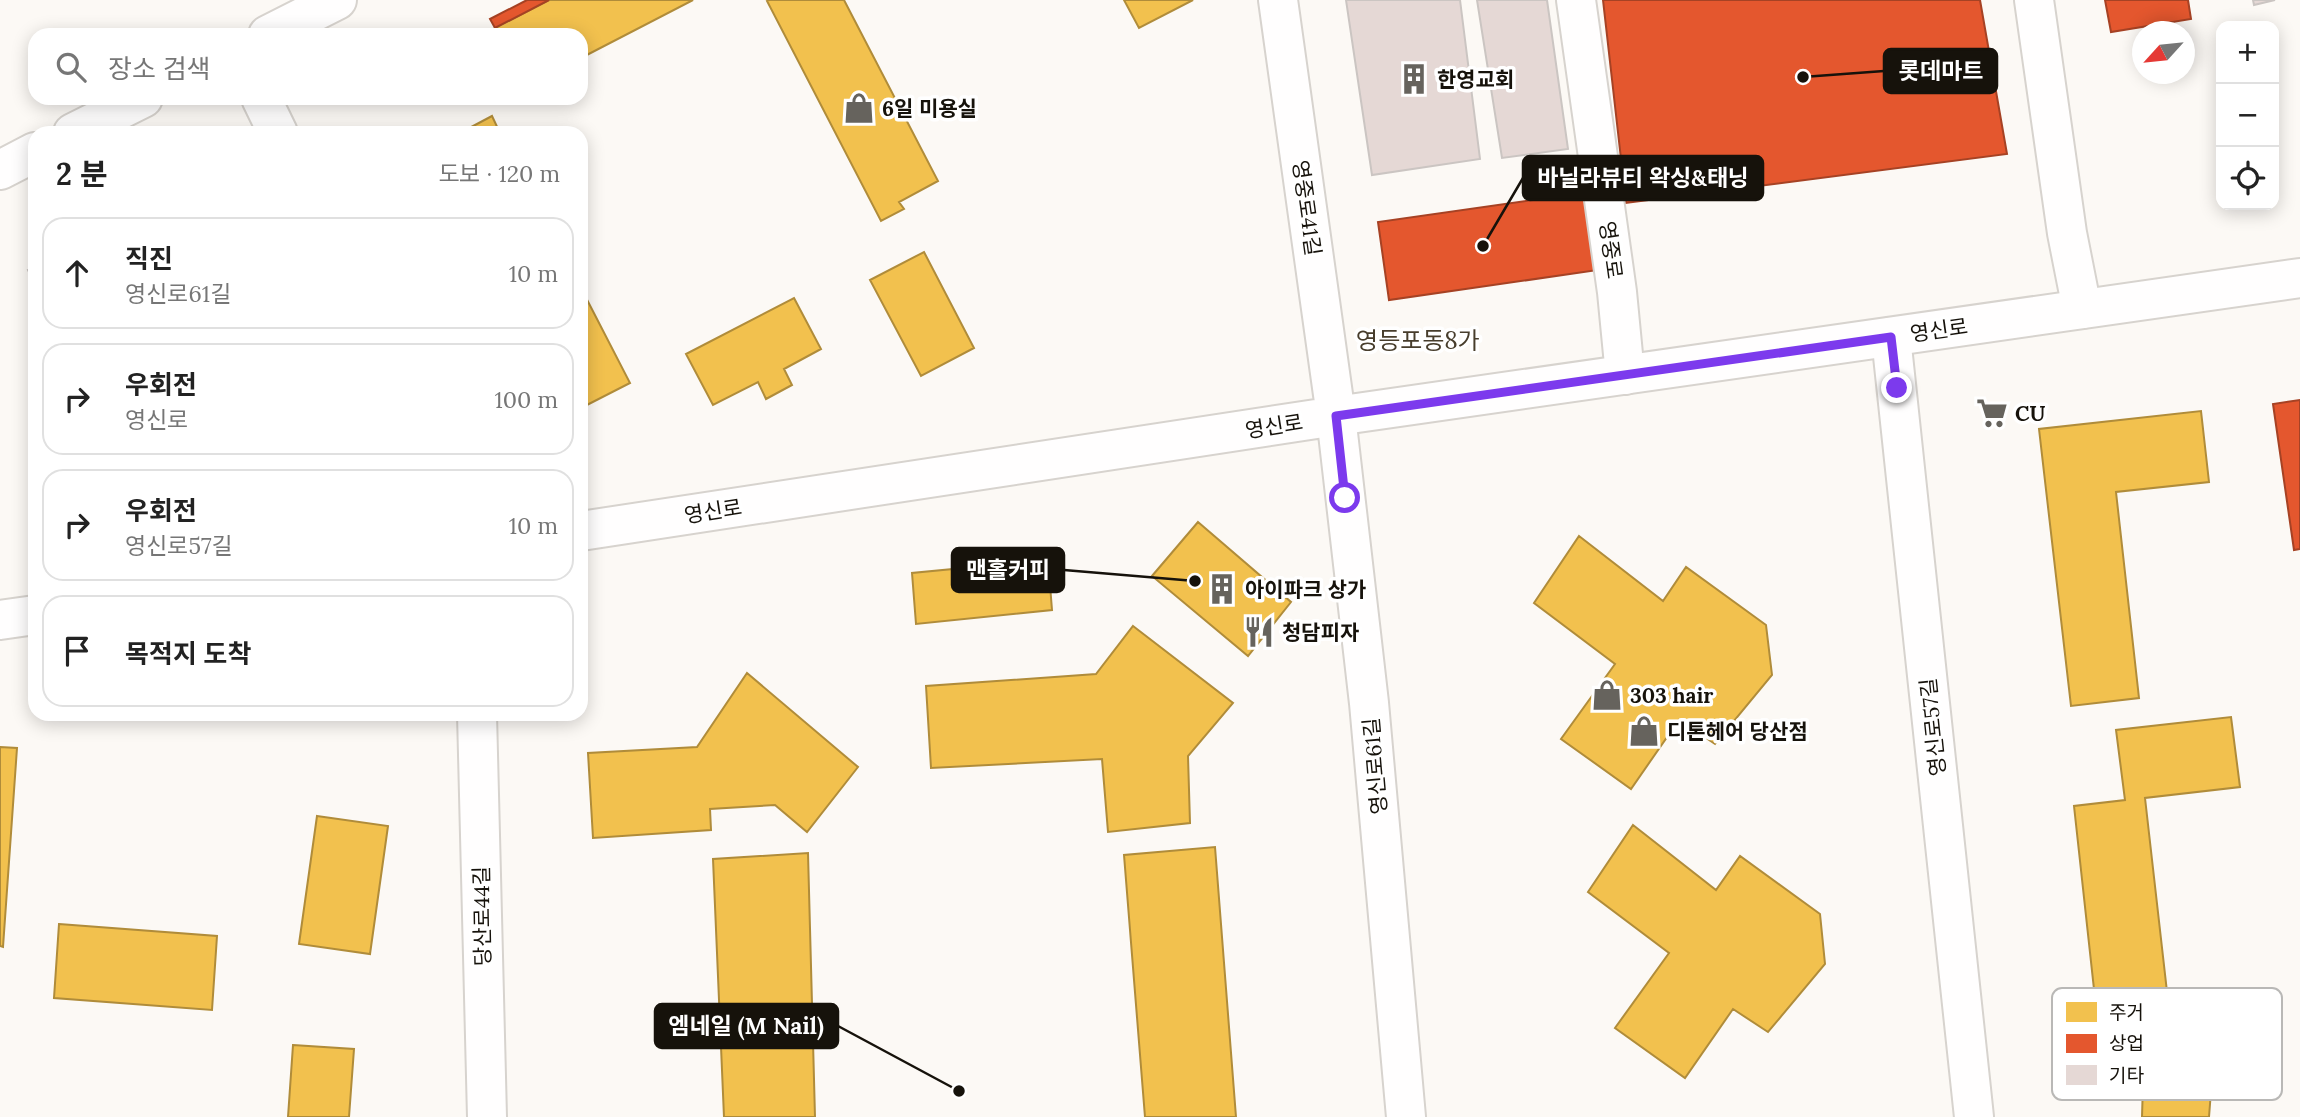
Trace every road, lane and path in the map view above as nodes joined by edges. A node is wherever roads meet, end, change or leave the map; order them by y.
1 (337, 0) edge
2 (1278, 0) edge
3 (1576, 0) edge
4 (2034, 0) edge
5 (282, 28) edge
6 (129, 105) edge
7 (264, 105) edge
8 (87, 126) edge
9 (275, 126) edge
10 (28, 156) edge
11 (0, 170) edge
12 (2300, 278) edge
13 (2082, 309) junction
14 (1891, 337) junction
15 (1625, 375) junction
16 (1336, 416) junction
17 (588, 530) edge
18 (28, 616) edge
19 (0, 620) edge
20 (477, 721) edge
21 (486, 1117) edge
22 (1406, 1117) edge
23 (1975, 1117) edge

1 - 5 street
2 - 16 street, 영중로41길
3 - 15 street, 영중로
4 - 13 street
6 - 8 street
7 - 9 street
10 - 11 street
12 - 13 street, 영신로
13 - 14 street, 영신로
14 - 15 street, 영신로
14 - 23 street, 영신로57길
15 - 16 street, 영신로
16 - 17 street, 영신로
16 - 22 street, 영신로61길
18 - 19 street
20 - 21 street, 당산로44길

